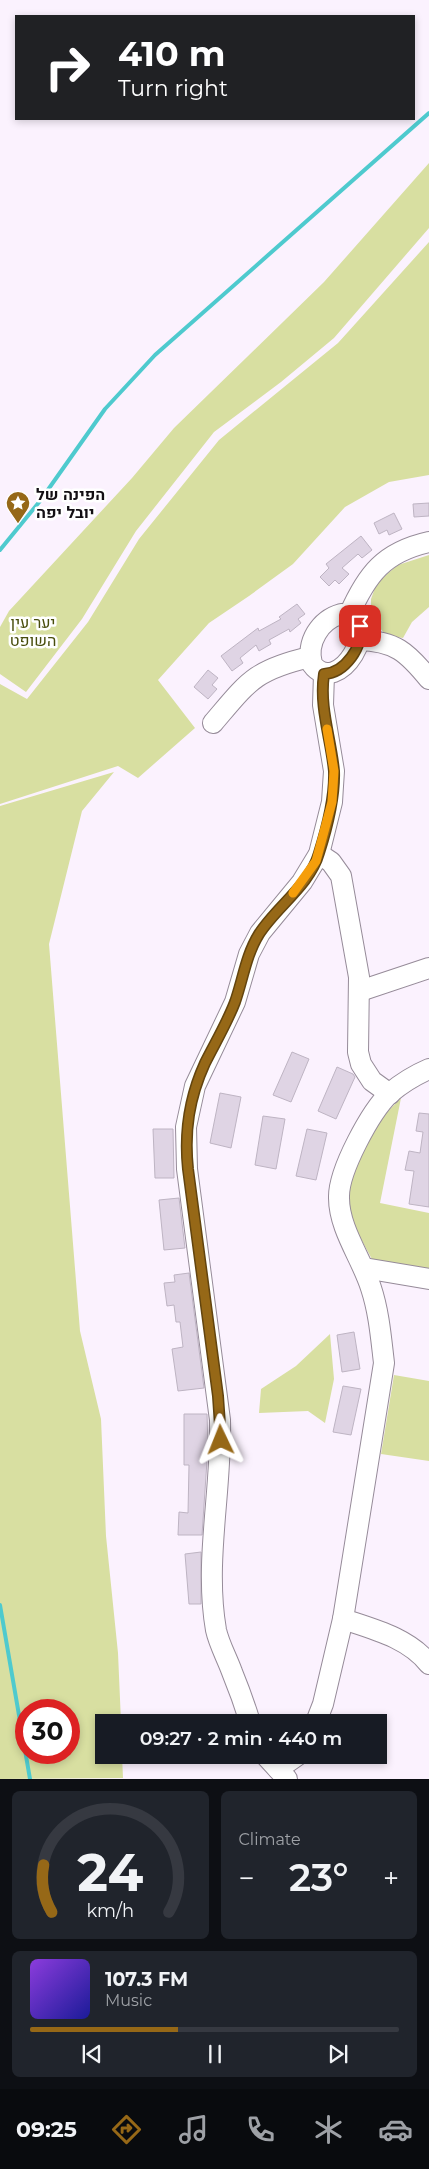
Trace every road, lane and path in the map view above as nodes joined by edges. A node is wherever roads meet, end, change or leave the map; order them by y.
1 (429, 542) edge
2 (349, 614) junction
3 (359, 640) junction
4 (310, 657) junction
5 (324, 674) junction
6 (429, 679) edge
7 (212, 723) dead end
8 (319, 854) junction
9 (429, 968) edge
10 (360, 991) junction
11 (429, 1068) edge
12 (390, 1094) junction
13 (364, 1268) junction
14 (429, 1279) edge
15 (343, 1619) junction
16 (426, 1653) edge
17 (247, 1714) edge
18 (319, 1714) edge

1 - 2 street
2 - 3 street
2 - 4 street
3 - 5 street
3 - 6 street
4 - 5 street
4 - 7 street
5 - 8 street
8 - 10 street
8 - 17 street
9 - 10 street
10 - 12 street
11 - 12 street
12 - 13 street
13 - 14 street
13 - 15 street
15 - 16 street
15 - 18 street

